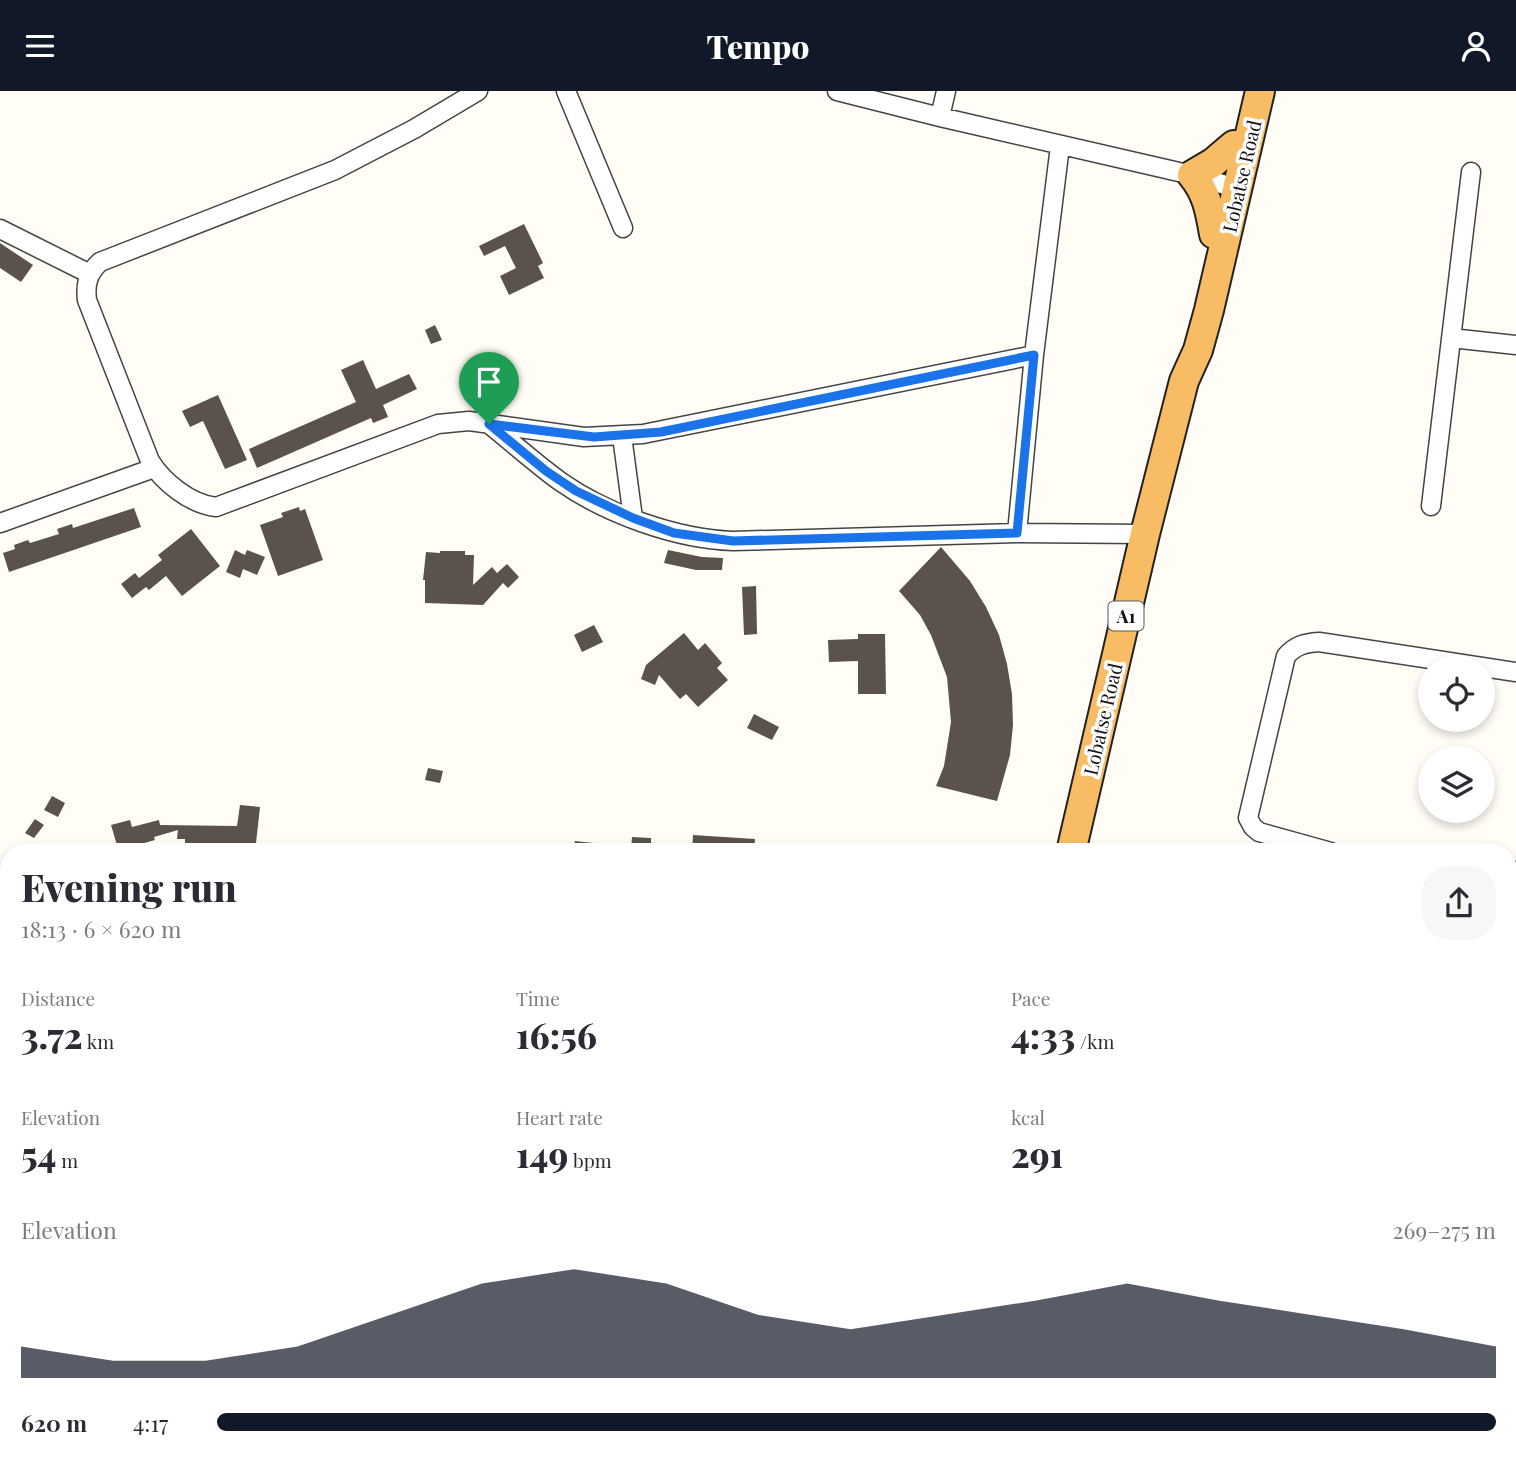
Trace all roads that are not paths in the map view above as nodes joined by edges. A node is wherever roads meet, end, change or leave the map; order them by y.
1 (478, 91) edge
2 (566, 91) edge
3 (837, 91) edge
4 (946, 91) edge
5 (1246, 91) edge
6 (1261, 91) edge
7 (940, 117) junction
8 (1234, 145) junction
9 (1060, 146) junction
10 (1471, 173) dead end
11 (1192, 175) junction
12 (1232, 186) junction
13 (623, 228) dead end
14 (0, 229) edge
15 (1214, 233) junction
16 (90, 274) junction
17 (1451, 338) junction
18 (1516, 345) edge
19 (1034, 355) junction
20 (1184, 381) junction
21 (489, 424) junction
22 (622, 436) junction
23 (155, 468) junction
24 (1431, 506) dead end
25 (633, 518) junction
26 (0, 523) edge
27 (1017, 533) junction
28 (1145, 534) junction
29 (1516, 672) edge
30 (1073, 843) edge
31 (1299, 843) edge

1 - 16 street
2 - 13 street
3 - 7 street
4 - 7 street
5 - 8 highway, Lobatse Road / A1
6 - 12 highway, Lobatse Road / A1
7 - 9 street
8 - 11 highway
8 - 12 highway, Lobatse Road / A1
9 - 11 street
9 - 19 street
10 - 17 street
11 - 12 street
11 - 15 highway
12 - 15 highway, Lobatse Road / A1
12 - 20 highway, Lobatse Road / A1
14 - 16 street
15 - 20 highway, Lobatse Road / A1
16 - 23 street
17 - 18 street
17 - 24 street
19 - 22 street
19 - 27 street
20 - 28 highway, Lobatse Road / A1
21 - 22 street
21 - 23 street
21 - 25 street
22 - 25 street
23 - 26 street
25 - 27 street
27 - 28 street
28 - 30 highway, Lobatse Road / A1
29 - 31 street

